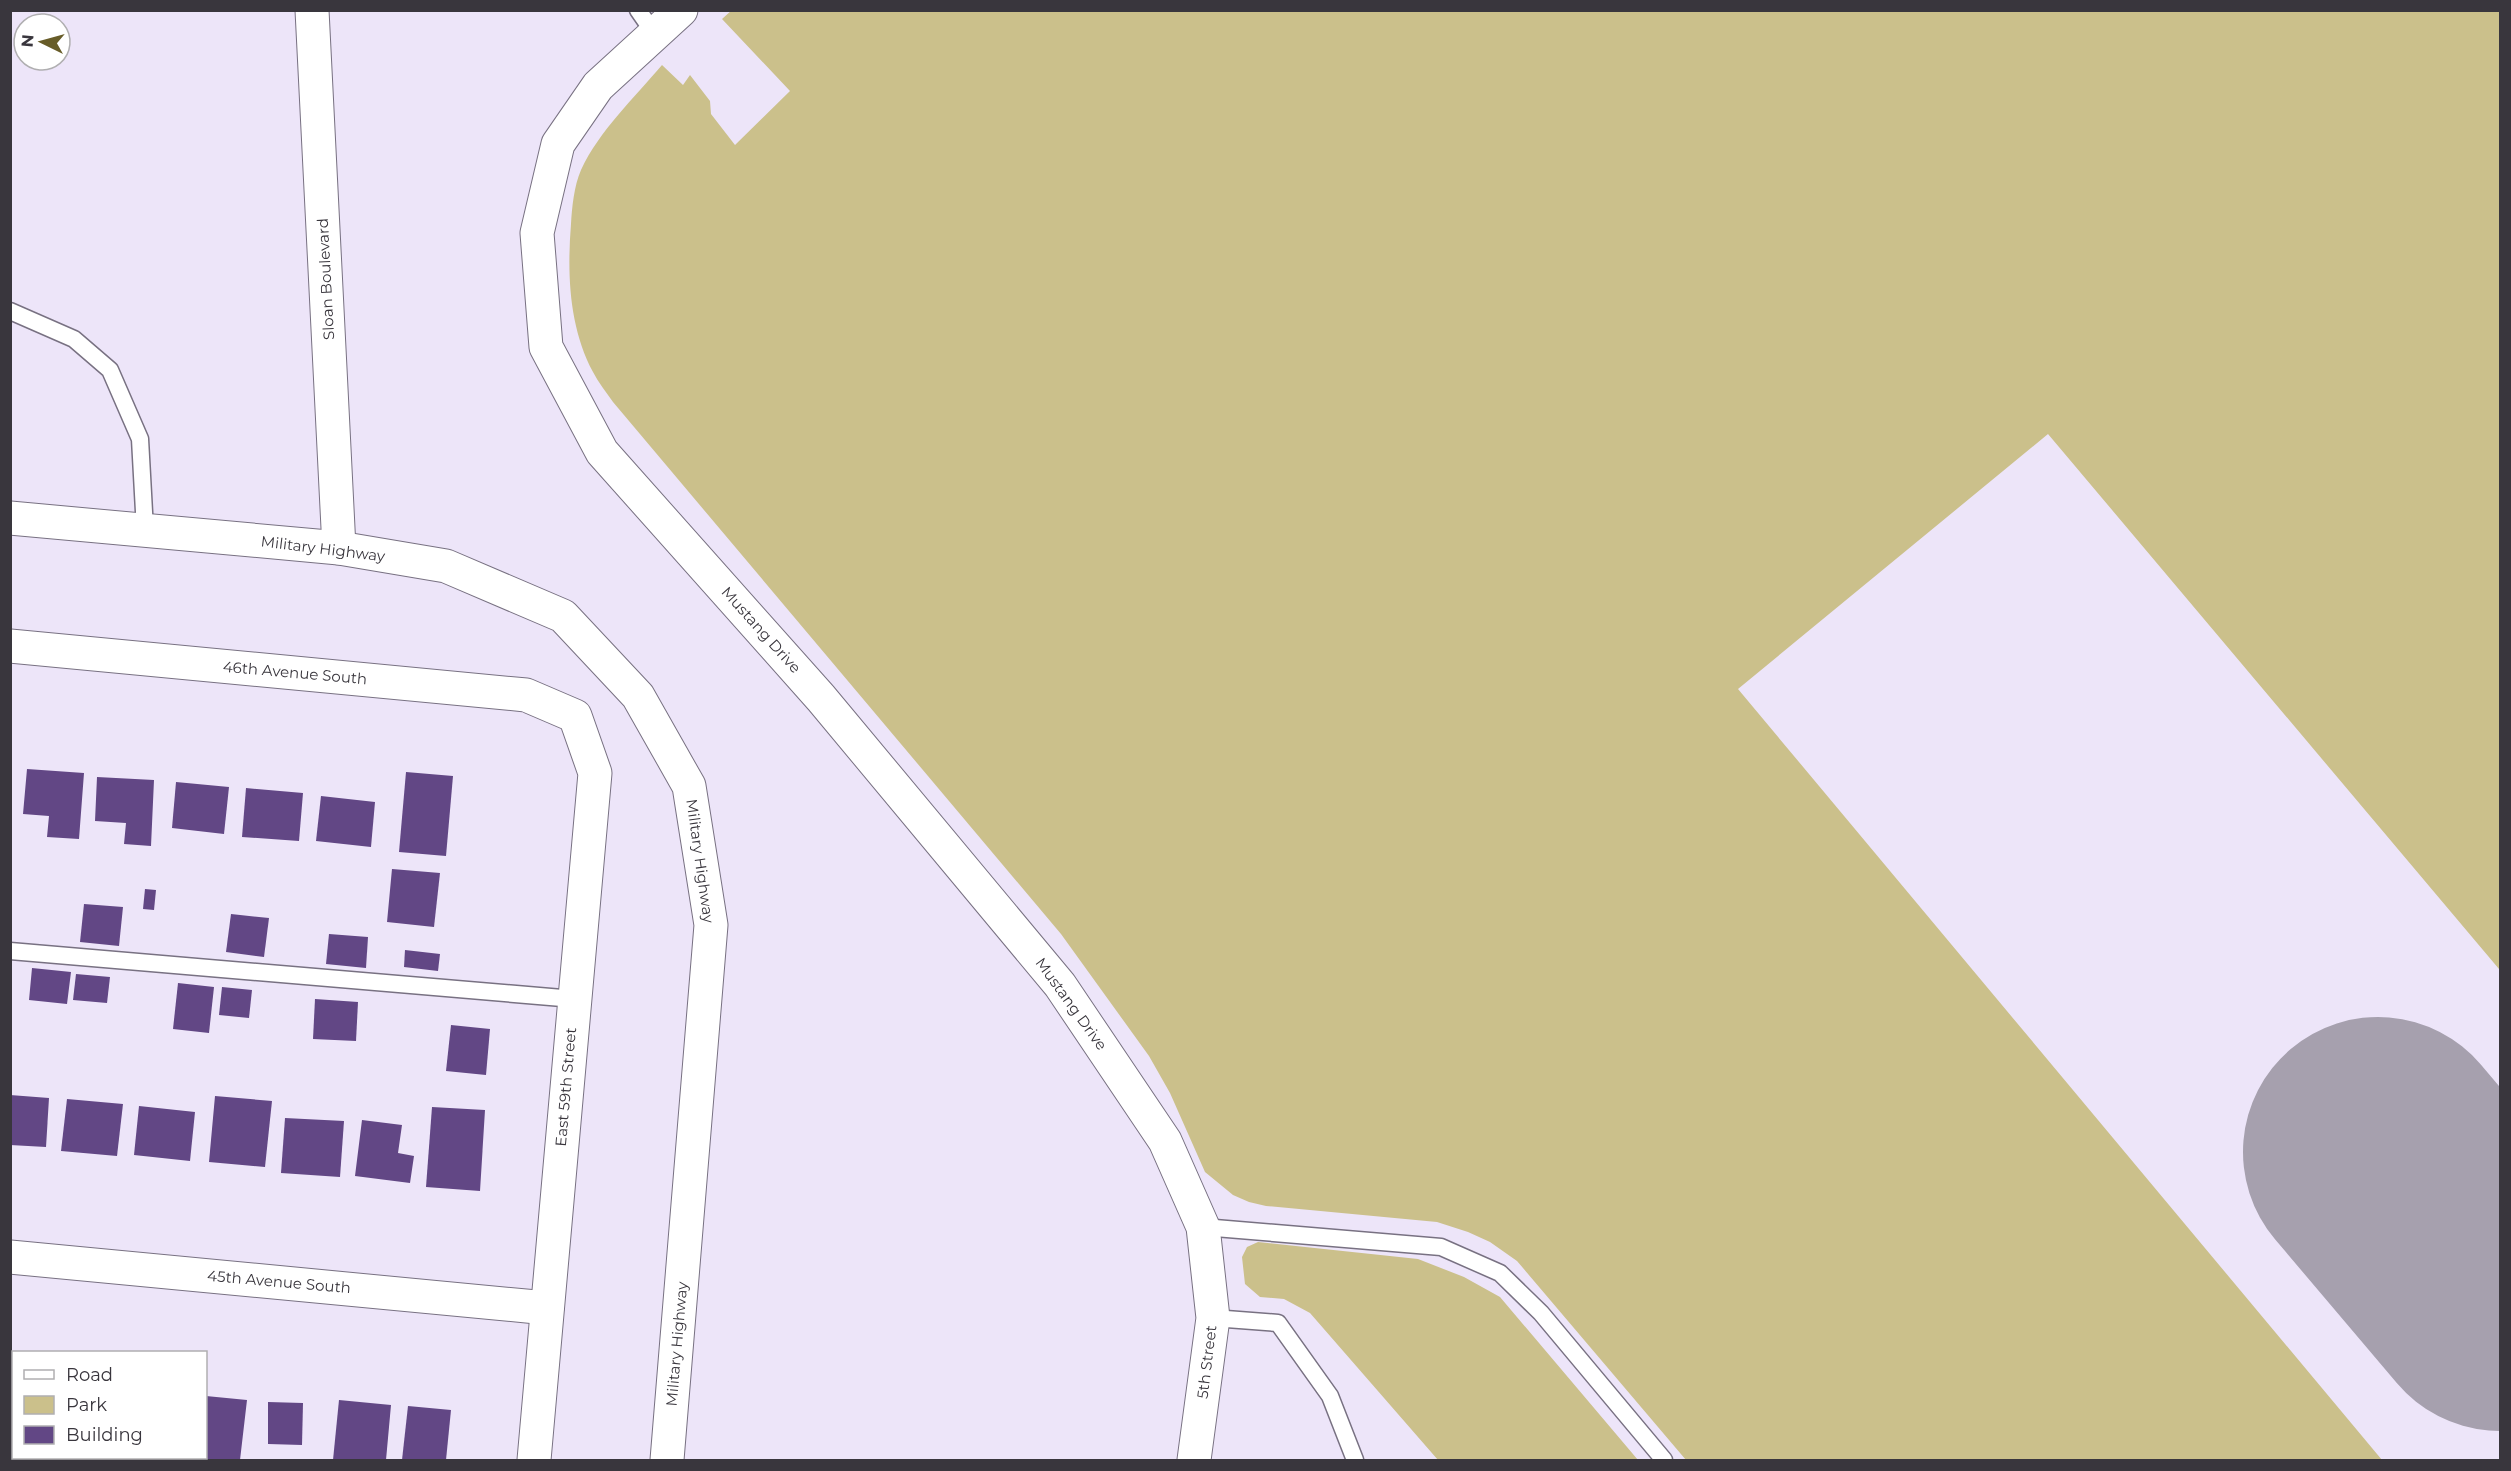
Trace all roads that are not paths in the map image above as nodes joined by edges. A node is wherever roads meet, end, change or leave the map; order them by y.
1 (312, 10) edge
2 (681, 10) edge
3 (646, 22) edge
4 (10, 311) edge
5 (10, 518) edge
6 (145, 530) junction
7 (339, 548) junction
8 (10, 646) edge
9 (575, 716) joint
10 (10, 951) edge
11 (574, 999) junction
12 (1203, 1227) junction
13 (10, 1257) edge
14 (546, 1308) junction
15 (1213, 1318) junction
16 (534, 1461) edge
17 (667, 1461) edge
18 (1194, 1461) edge
19 (1355, 1461) edge
20 (1664, 1461) edge

1 - 7 street, Sloan Boulevard
2 - 3 street, Mustang Drive
3 - 12 street, Mustang Drive
4 - 6 lane
5 - 6 street, Military Highway
6 - 7 street, Military Highway
7 - 17 street, Military Highway
8 - 9 street, 46th Avenue South
9 - 11 street, East 59th Street
10 - 11 lane
11 - 14 street, East 59th Street
12 - 15 street, 5th Street
12 - 20 lane
13 - 14 street, 45th Avenue South
14 - 16 street, East 59th Street
15 - 18 street, 5th Street
15 - 19 lane

